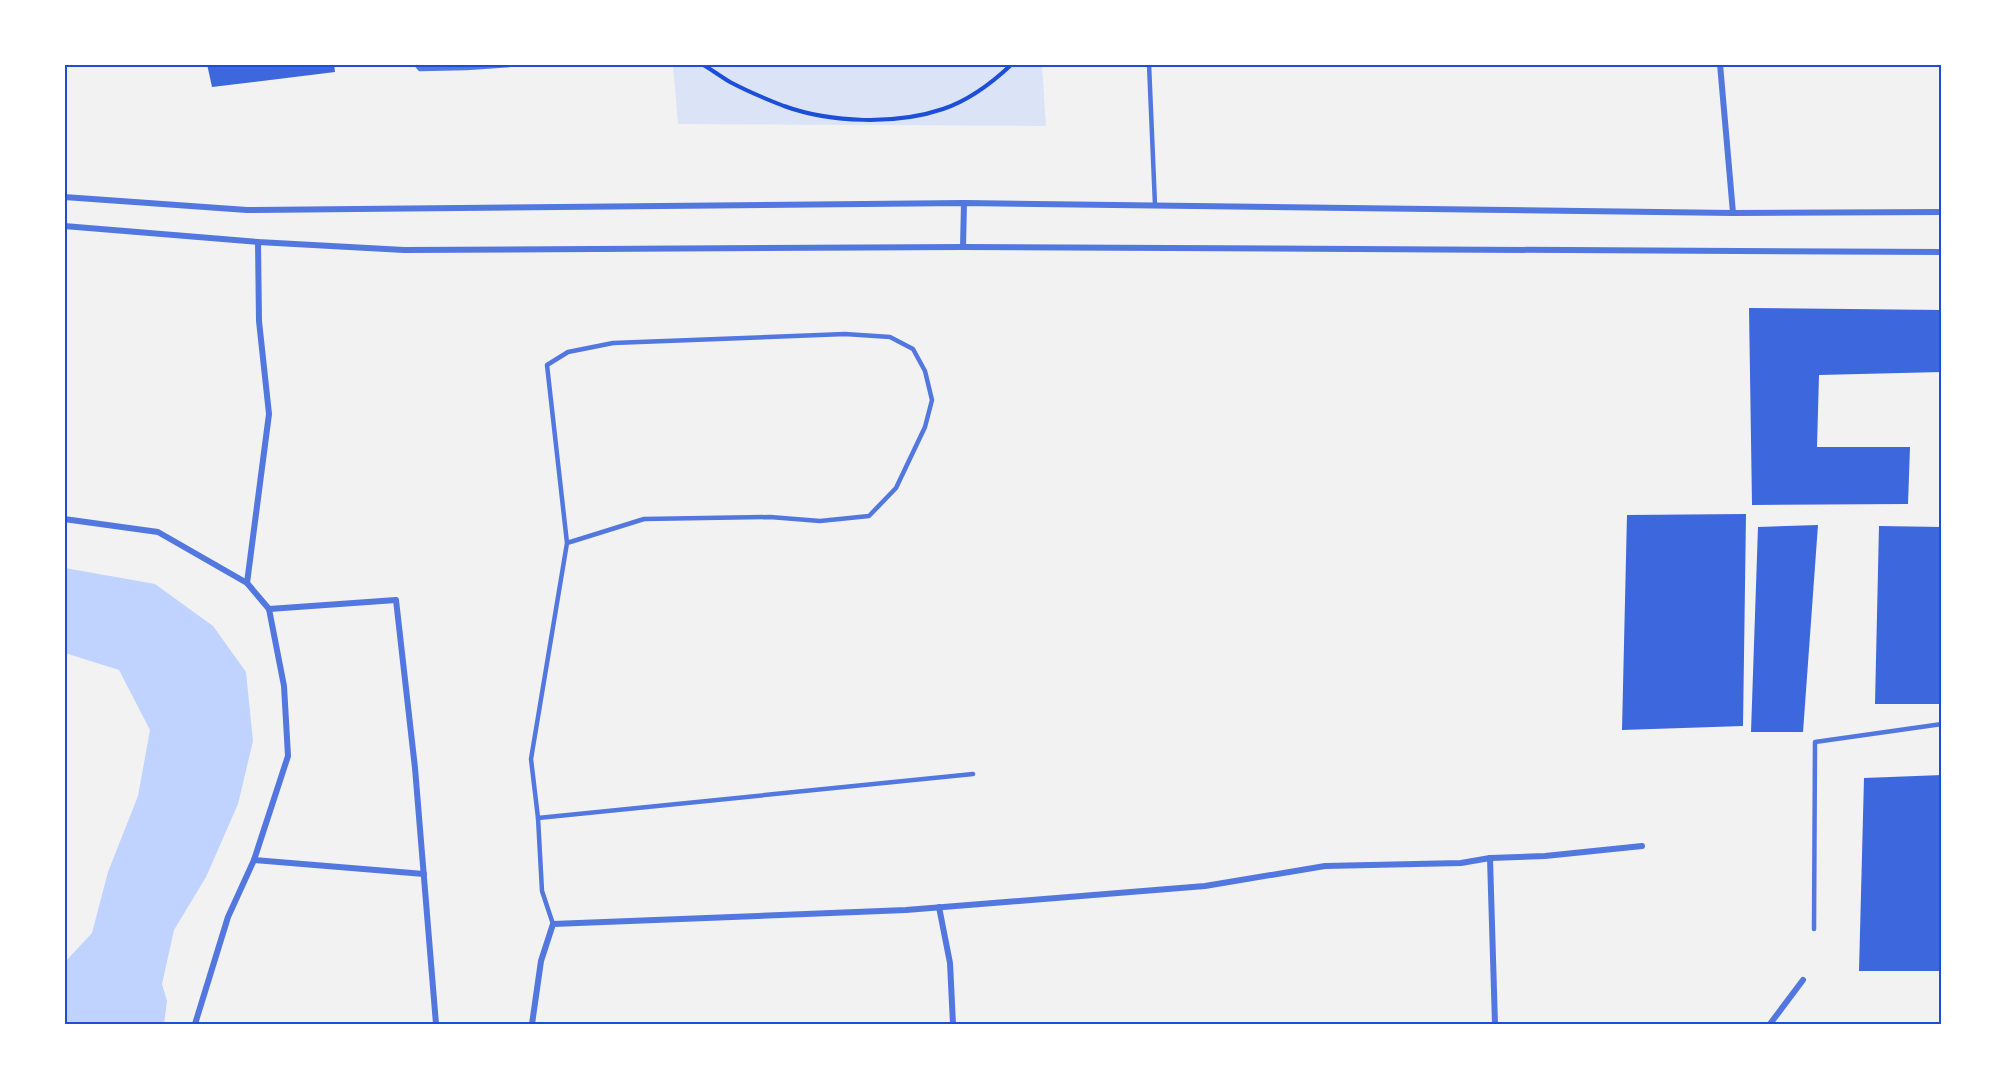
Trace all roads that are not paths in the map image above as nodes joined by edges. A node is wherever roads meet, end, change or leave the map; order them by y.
1 (416, 64) edge
2 (523, 64) edge
3 (1149, 64) edge
4 (1720, 64) edge
5 (64, 197) edge
6 (964, 203) junction
7 (1155, 205) junction
8 (1941, 212) edge
9 (1733, 213) junction
10 (64, 226) edge
11 (258, 242) junction
12 (963, 247) junction
13 (1941, 252) edge
14 (64, 519) edge
15 (567, 543) junction
16 (246, 583) junction
17 (270, 609) junction
18 (1941, 724) edge
19 (973, 774) dead end
20 (538, 818) junction
21 (1642, 846) dead end
22 (1490, 858) junction
23 (254, 860) junction
24 (424, 874) junction
25 (939, 907) junction
26 (553, 924) junction
27 (1814, 929) dead end
28 (1803, 980) dead end
29 (195, 1024) edge
30 (436, 1024) edge
31 (532, 1024) edge
32 (953, 1024) edge
33 (1495, 1024) edge
34 (1770, 1024) edge

1 - 2 lane
3 - 7 lane
4 - 9 street
5 - 6 street
6 - 7 street
6 - 12 street
7 - 9 street
8 - 9 street
10 - 11 street
11 - 12 street
11 - 16 street
12 - 13 street
14 - 16 street
15 - 15 lane
15 - 20 lane
16 - 17 street
17 - 23 street
17 - 24 street
18 - 27 lane
19 - 20 lane
20 - 26 lane
21 - 22 street
22 - 25 street
22 - 33 street
23 - 24 street
23 - 29 street
24 - 30 street
25 - 26 street
25 - 32 street
26 - 31 street
28 - 34 street

